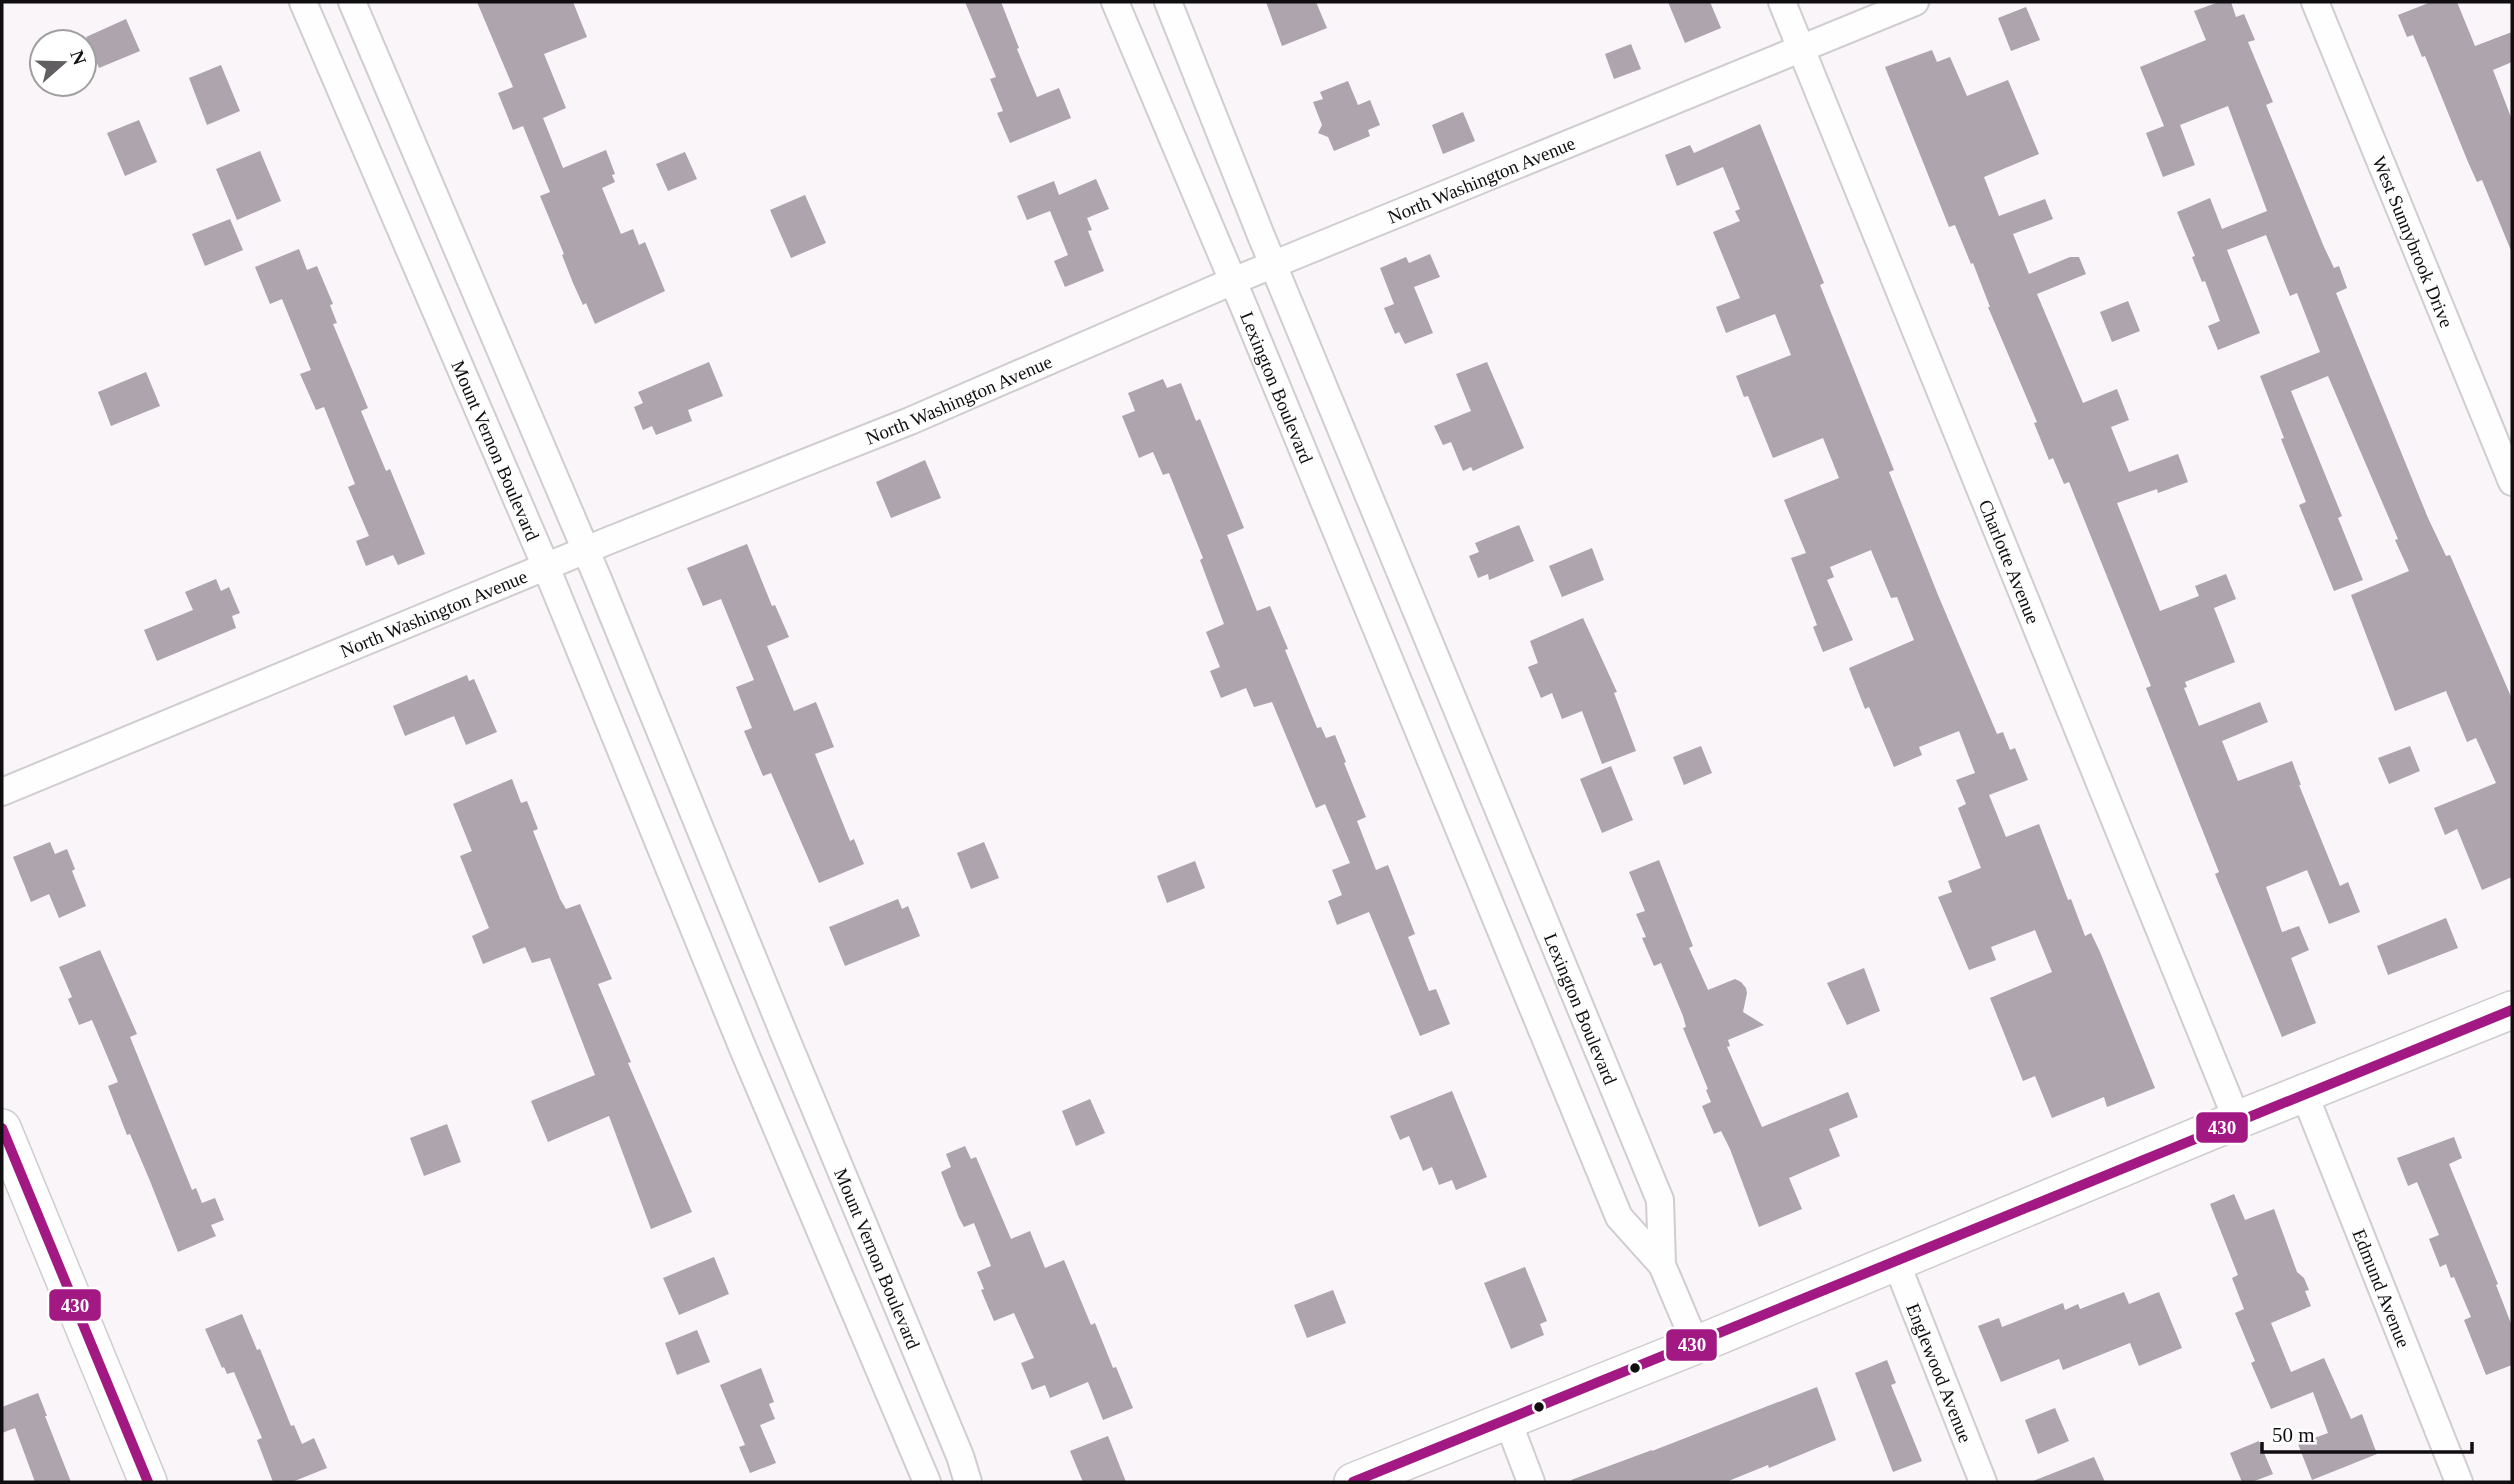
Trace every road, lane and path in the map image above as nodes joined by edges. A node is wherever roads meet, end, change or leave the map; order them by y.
1 (303, 2) edge
2 (352, 2) edge
3 (1115, 2) edge
4 (1168, 2) edge
5 (1782, 2) edge
6 (1915, 2) edge
7 (2315, 2) edge
8 (364, 30) junction
9 (322, 48) junction
10 (1801, 48) junction
11 (1273, 264) junction
12 (1233, 281) junction
13 (2512, 482) edge
14 (585, 551) junction
15 (546, 567) junction
16 (1478, 756) junction
17 (1436, 773) junction
18 (2, 792) edge
19 (2512, 1010) edge
20 (784, 1034) junction
21 (744, 1051) junction
22 (2304, 1093) junction
23 (2236, 1120) junction
24 (2, 1128) edge
25 (1896, 1262) junction
26 (1662, 1265) junction
27 (1696, 1345) junction
28 (1507, 1419) junction
29 (148, 1482) edge
30 (927, 1482) edge
31 (968, 1482) edge
32 (1353, 1482) edge
33 (1531, 1482) edge
34 (1983, 1482) edge
35 (2459, 1482) edge

1 - 9 street, Mount Vernon Boulevard
2 - 8 street, Mount Vernon Boulevard
3 - 12 street, Lexington Boulevard
4 - 11 street, Lexington Boulevard
5 - 10 street, Charlotte Avenue
6 - 10 street, North Washington Avenue
7 - 13 street, West Sunnybrook Drive
8 - 9 street
8 - 14 street, Mount Vernon Boulevard
9 - 15 street, Mount Vernon Boulevard
10 - 11 street, North Washington Avenue
10 - 23 street, Charlotte Avenue
11 - 12 street, North Washington Avenue
11 - 16 street, Lexington Boulevard
12 - 14 street, North Washington Avenue
12 - 17 street, Lexington Boulevard
14 - 15 street, North Washington Avenue
14 - 20 street, Mount Vernon Boulevard
15 - 18 street, North Washington Avenue
15 - 21 street, Mount Vernon Boulevard
16 - 17 street
16 - 26 street, Lexington Boulevard
17 - 26 street, Lexington Boulevard
19 - 22 main road
20 - 21 street
20 - 31 street, Mount Vernon Boulevard
21 - 30 street, Mount Vernon Boulevard
22 - 23 main road
22 - 35 street, Edmund Avenue
23 - 25 main road
24 - 29 main road
25 - 27 main road
25 - 34 street, Englewood Avenue
26 - 27 street, Lexington Boulevard
27 - 28 main road
28 - 32 main road
28 - 33 street

